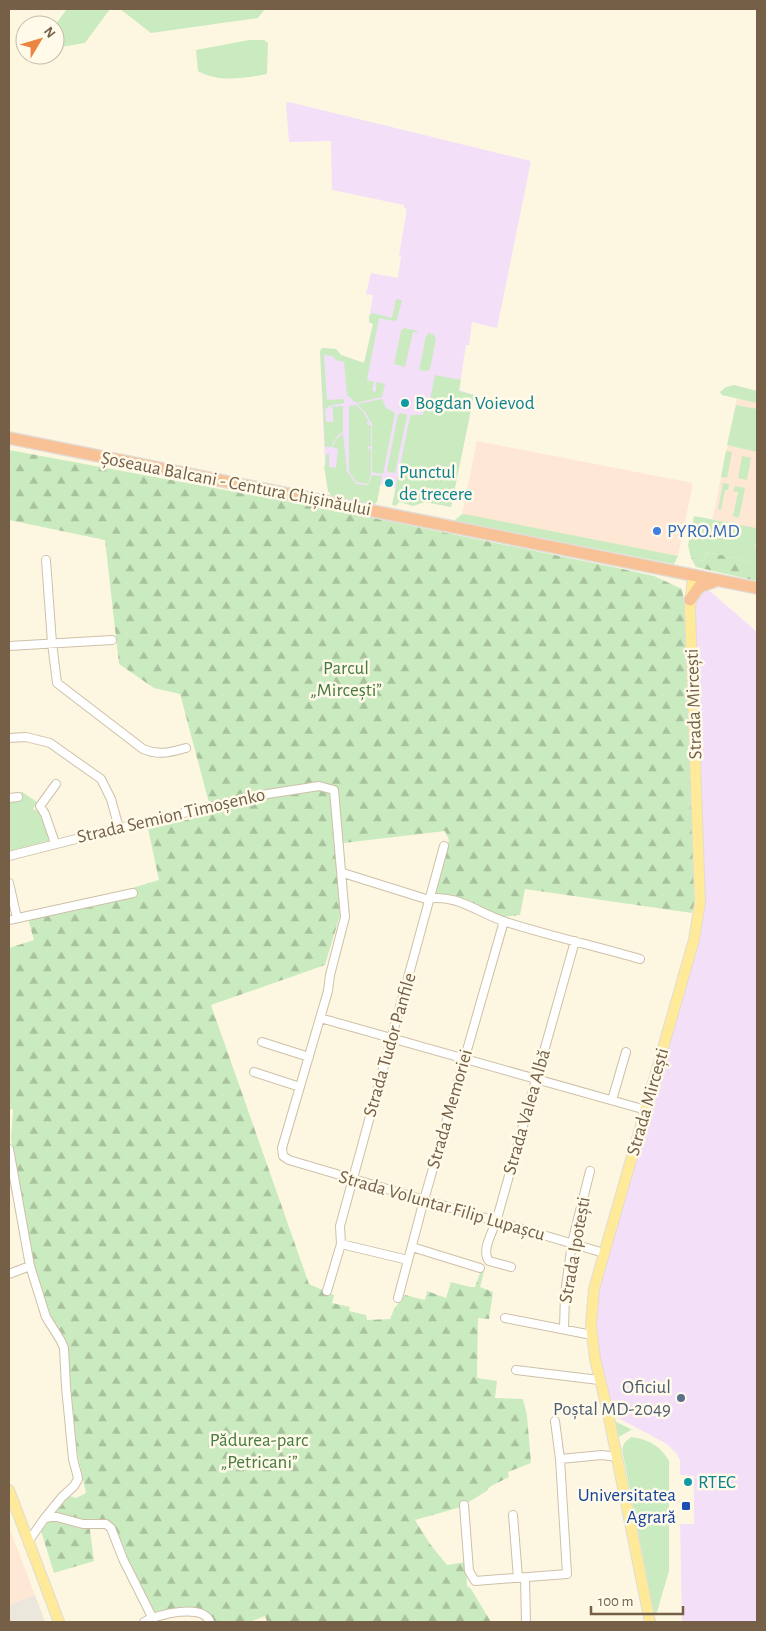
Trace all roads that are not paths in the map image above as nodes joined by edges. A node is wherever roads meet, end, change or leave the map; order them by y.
1 (9, 438) edge
2 (46, 560) dead end
3 (693, 575) junction
4 (719, 580) junction
5 (757, 588) edge
6 (690, 600) junction
7 (112, 640) dead end
8 (52, 644) junction
9 (9, 646) edge
10 (9, 738) edge
11 (186, 748) dead end
12 (56, 784) dead end
13 (18, 797) dead end
14 (9, 798) edge
15 (119, 828) junction
16 (55, 843) junction
17 (444, 846) dead end
18 (9, 856) edge
19 (343, 873) junction
20 (9, 883) edge
21 (133, 893) dead end
22 (430, 898) junction
23 (13, 919) edge
24 (504, 921) junction
25 (575, 941) junction
26 (640, 959) dead end
27 (320, 1018) junction
28 (392, 1038) junction
29 (262, 1042) dead end
30 (626, 1052) dead end
31 (309, 1056) junction
32 (464, 1059) junction
33 (254, 1072) dead end
34 (536, 1078) junction
35 (300, 1087) junction
36 (612, 1100) junction
37 (646, 1110) junction
38 (9, 1149) edge
39 (590, 1171) dead end
40 (352, 1180) junction
41 (424, 1200) junction
42 (496, 1222) junction
43 (572, 1243) junction
44 (341, 1244) junction
45 (412, 1247) junction
46 (604, 1252) junction
47 (408, 1260) junction
48 (30, 1266) junction
49 (511, 1267) dead end
50 (480, 1268) dead end
51 (9, 1274) edge
52 (327, 1290) dead end
53 (398, 1298) dead end
54 (505, 1318) dead end
55 (564, 1329) junction
56 (592, 1335) junction
57 (516, 1370) dead end
58 (599, 1380) junction
59 (555, 1421) dead end
60 (617, 1457) junction
61 (560, 1458) junction
62 (9, 1490) edge
63 (464, 1504) dead end
64 (514, 1515) dead end
65 (44, 1519) junction
66 (28, 1542) junction
67 (522, 1578) junction
68 (152, 1617) junction
69 (59, 1622) edge
70 (144, 1622) edge
71 (210, 1622) edge
72 (526, 1622) edge
73 (650, 1622) edge

1 - 3 highway, Șoseaua Balcani - Centura Chișinăului
2 - 8 street
3 - 4 highway, Șoseaua Balcani - Centura Chișinăului
3 - 6 main road, Strada Mircești
4 - 5 highway, Șoseaua Balcani - Centura Chișinăului
4 - 6 highway
6 - 37 main road, Strada Mircești
7 - 8 street
8 - 9 street
8 - 11 street
10 - 15 street
12 - 16 street
13 - 14 street
15 - 16 street, Strada Semion Timoșenko
15 - 19 street, Strada Semion Timoșenko
16 - 18 street, Strada Semion Timoșenko
17 - 22 street, Strada Tudor Panfile
19 - 22 street
19 - 27 street
20 - 23 street
21 - 23 street
22 - 24 street
22 - 28 street, Strada Tudor Panfile
24 - 25 street
24 - 32 street, Strada Memoriei
25 - 26 street
25 - 34 street, Strada Valea Albă
27 - 28 street
27 - 31 street
28 - 32 street
28 - 40 street, Strada Tudor Panfile
29 - 31 street
30 - 36 street
31 - 35 street
32 - 34 street
32 - 41 street, Strada Memoriei
33 - 35 street
34 - 36 street
34 - 42 street, Strada Valea Albă
35 - 40 street, Strada Voluntar Filip Lupașcu
36 - 37 street
37 - 46 main road, Strada Mircești
38 - 48 street
39 - 43 street, Strada Ipotești
40 - 41 street, Strada Voluntar Filip Lupașcu
40 - 44 street, Strada Tudor Panfile
41 - 42 street, Strada Voluntar Filip Lupașcu
41 - 45 street, Strada Memoriei
42 - 43 street, Strada Voluntar Filip Lupașcu
42 - 49 street, Strada Valea Albă
43 - 46 street, Strada Voluntar Filip Lupașcu
43 - 55 street, Strada Ipotești
44 - 47 street
44 - 52 street, Strada Tudor Panfile
45 - 47 street, Strada Memoriei
45 - 50 street
46 - 56 main road, Strada Mircești
47 - 53 street, Strada Memoriei
48 - 51 street
48 - 65 street
54 - 55 street, Strada Ipotești
55 - 56 street, Strada Ipotești
56 - 58 main road, Strada Mircești
57 - 58 street
58 - 60 main road, Strada Mircești
59 - 61 street
60 - 61 street
60 - 73 main road, Strada Mircești
61 - 67 street
62 - 66 main road
63 - 67 street
64 - 67 street
65 - 66 street
65 - 68 street
66 - 69 main road
67 - 72 street
68 - 70 street
68 - 71 street

